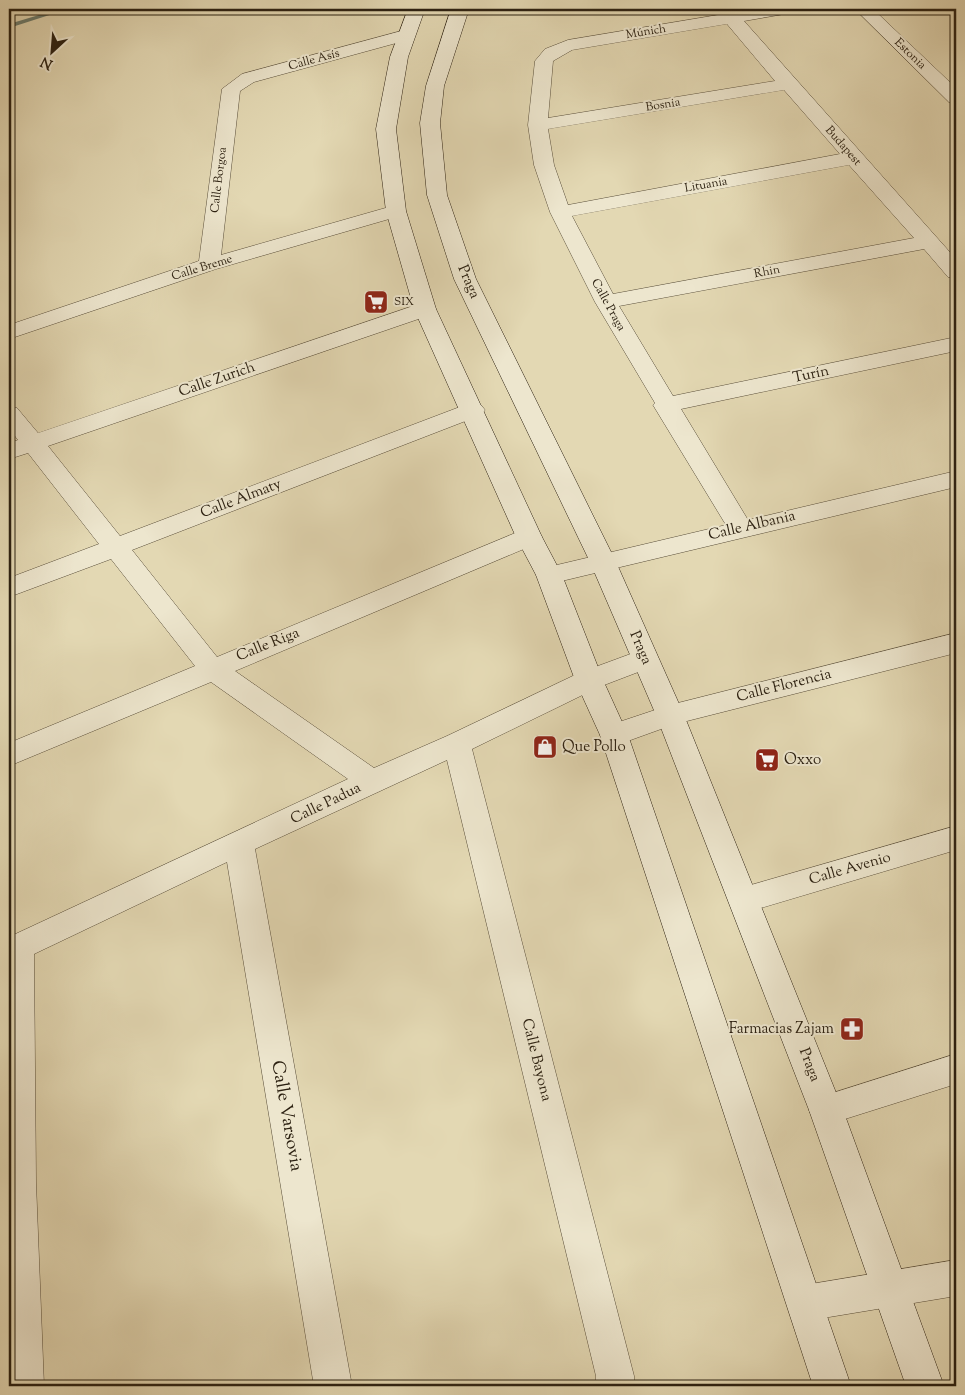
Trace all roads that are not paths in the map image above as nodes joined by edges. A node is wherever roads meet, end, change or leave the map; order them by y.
1 (416, 9) edge
2 (460, 9) edge
3 (784, 9) edge
4 (863, 9) edge
5 (732, 18) junction
6 (405, 35) junction
7 (544, 61) joint
8 (788, 84) junction
9 (229, 94) joint
10 (956, 98) edge
11 (538, 125) junction
12 (853, 158) junction
13 (396, 211) junction
14 (560, 212) junction
15 (927, 242) junction
16 (209, 265) junction
17 (956, 272) edge
18 (606, 302) junction
19 (425, 309) junction
20 (9, 332) edge
21 (956, 344) edge
22 (665, 405) junction
23 (473, 410) junction
24 (9, 413) edge
25 (21, 447) edge
26 (956, 479) edge
27 (740, 528) junction
28 (529, 537) junction
29 (116, 547) junction
30 (603, 562) junction
31 (549, 575) junction
32 (9, 588) edge
33 (956, 643) edge
34 (644, 659) junction
35 (212, 668) junction
36 (589, 680) junction
37 (670, 715) junction
38 (614, 735) junction
39 (457, 744) junction
40 (9, 755) edge
41 (372, 781) junction
42 (956, 838) edge
43 (239, 845) junction
44 (744, 900) junction
45 (13, 949) edge
46 (956, 1069) edge
47 (826, 1110) junction
48 (14, 1185) edge
49 (956, 1278) edge
50 (891, 1288) junction
51 (805, 1303) junction
52 (615, 1381) edge
53 (25, 1386) edge
54 (333, 1386) edge
55 (832, 1386) edge
56 (925, 1386) edge

1 - 6 street
2 - 30 street, Praga
3 - 5 street, Múnich
4 - 10 street, Estonia
5 - 7 street, Múnich
5 - 8 street, Budapest
6 - 9 street, Calle Asís
6 - 13 street
7 - 11 street, Calle Praga
8 - 11 street, Bosnia
8 - 12 street, Budapest
9 - 16 street, Calle Borgoa
11 - 14 street, Calle Praga
12 - 14 street, Lituania
12 - 15 street, Budapest
13 - 16 street, Calle Breme
13 - 19 street
14 - 18 street, Calle Praga
15 - 17 street, Budapest
15 - 18 street, Rhin
16 - 20 street, Calle Breme
18 - 22 street, Calle Praga
19 - 23 street
19 - 25 street, Calle Zurich
21 - 22 street, Turín
22 - 27 street, Calle Praga
23 - 28 street
23 - 29 street, Calle Almaty
24 - 25 street
25 - 29 street
26 - 27 street, Calle Albania
27 - 30 street, Calle Albania
28 - 31 street
28 - 35 street, Calle Riga
29 - 32 street, Calle Almaty
29 - 35 street
30 - 31 street, Calle Albania
30 - 34 street, Praga
31 - 36 street
33 - 37 street, Calle Florencia
34 - 36 street, Calle Padua
34 - 37 street, Praga
35 - 40 street, Calle Riga
35 - 41 street
36 - 38 street
36 - 39 street, Calle Padua
37 - 38 street, Calle Florencia
37 - 44 street, Praga
38 - 51 street
39 - 41 street, Calle Padua
39 - 52 street, Calle Bayona
41 - 43 street, Calle Padua
42 - 44 street, Calle Avenio
43 - 45 street, Calle Padua
43 - 54 street, Calle Varsovia
44 - 47 street, Praga
45 - 48 street
46 - 47 street
47 - 50 street, Praga
48 - 53 street
49 - 50 street
50 - 51 street
50 - 56 street, Praga
51 - 55 street

